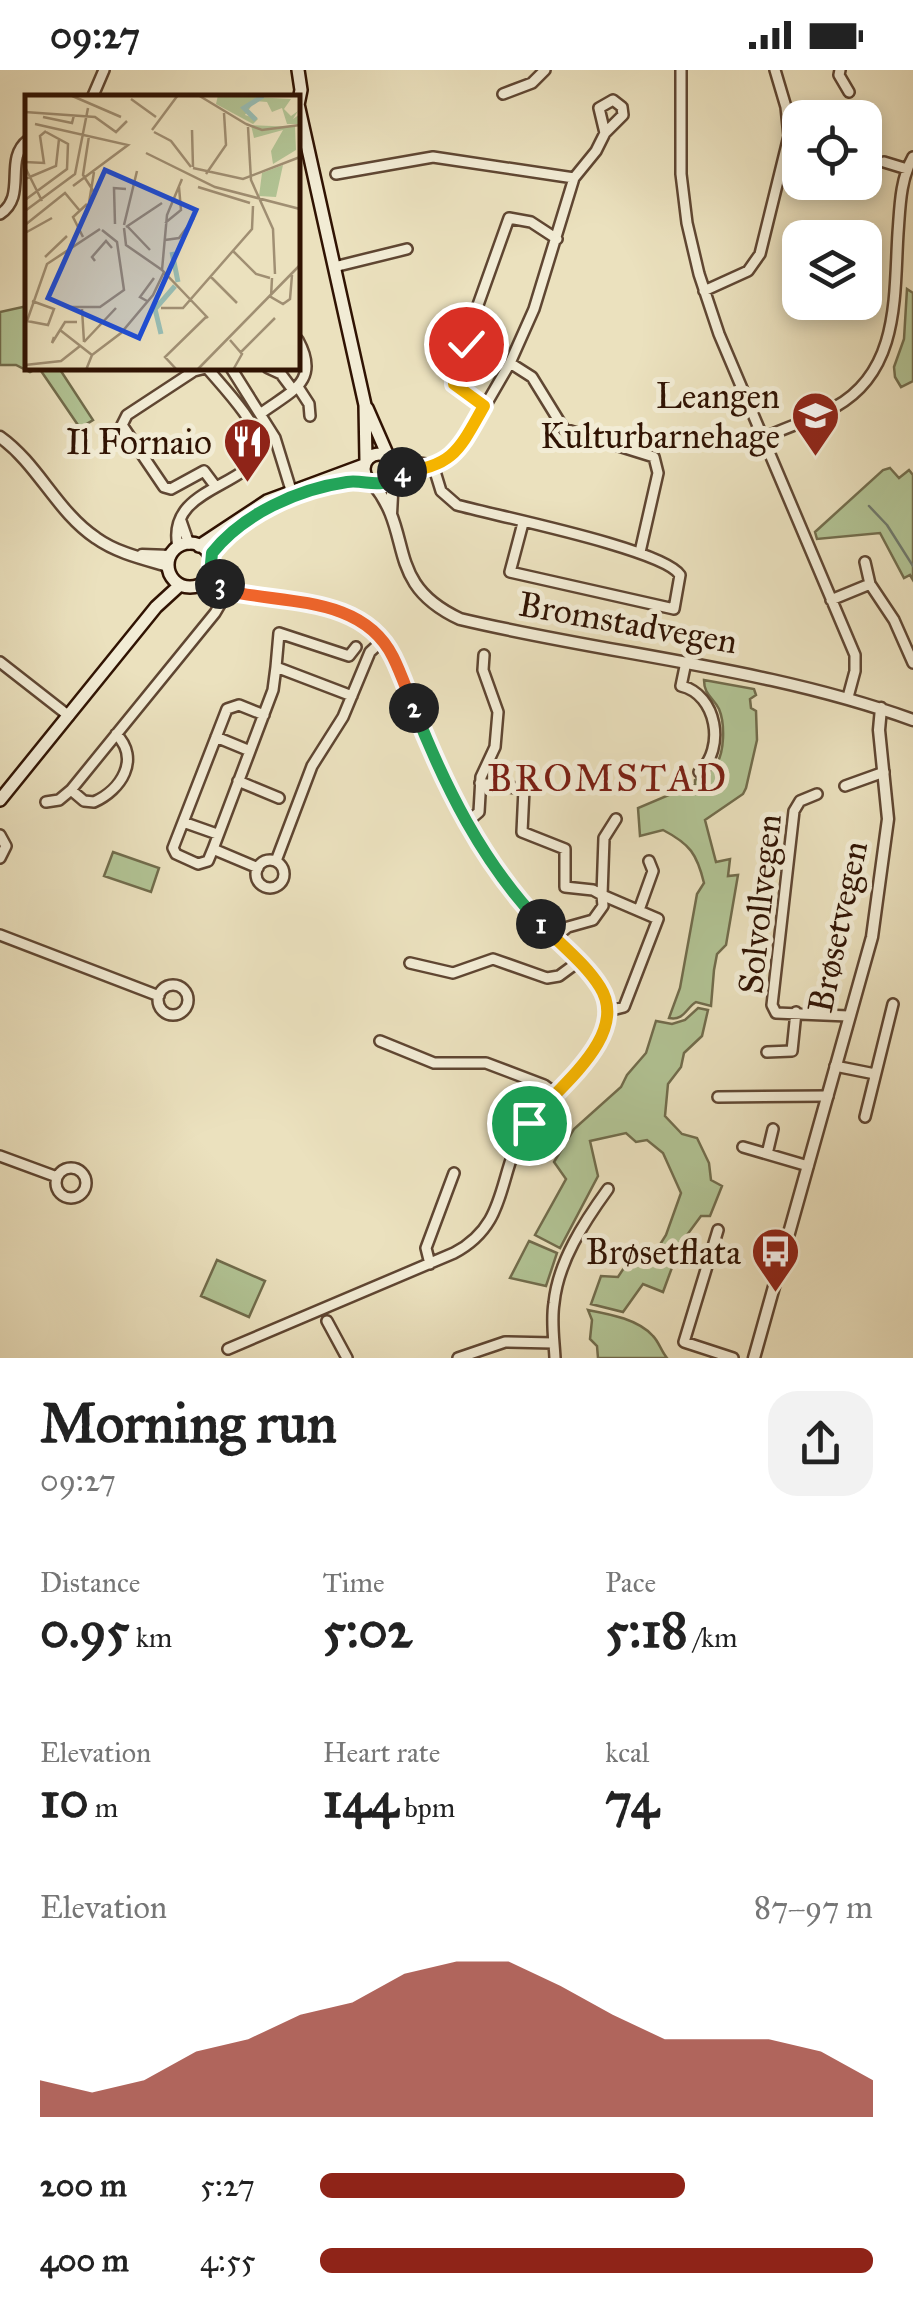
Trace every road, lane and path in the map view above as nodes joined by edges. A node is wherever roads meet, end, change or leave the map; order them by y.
1 (104, 70) edge
2 (290, 70) edge
3 (298, 70) edge
4 (545, 70) edge
5 (681, 70) edge
6 (775, 70) edge
7 (840, 70) edge
8 (849, 92) dead end
9 (503, 94) dead end
10 (93, 95) edge
11 (295, 95) edge
12 (299, 95) edge
13 (300, 115) edge
14 (605, 133) dead end
15 (25, 143) edge
16 (913, 157) edge
17 (884, 162) dead end
18 (907, 168) junction
19 (336, 174) dead end
20 (574, 178) junction
21 (0, 214) edge
22 (557, 240) junction
23 (407, 249) dead end
24 (334, 267) junction
25 (704, 291) junction
26 (300, 345) edge
27 (510, 362) junction
28 (198, 370) edge
29 (208, 370) edge
30 (232, 370) edge
31 (272, 370) edge
32 (296, 388) junction
33 (364, 405) junction
34 (484, 406) junction
35 (260, 414) junction
36 (310, 416) dead end
37 (1, 436) edge
38 (764, 438) junction
39 (365, 463) junction
40 (392, 466) junction
41 (433, 466) junction
42 (372, 483) junction
43 (216, 488) junction
44 (291, 490) junction
45 (391, 515) junction
46 (523, 523) junction
47 (640, 552) junction
48 (210, 558) junction
49 (179, 560) junction
50 (865, 562) dead end
51 (206, 578) junction
52 (870, 584) junction
53 (228, 591) junction
54 (830, 600) junction
55 (383, 640) junction
56 (356, 646) dead end
57 (484, 655) dead end
58 (0, 662) edge
59 (686, 662) junction
60 (913, 663) edge
61 (276, 667) junction
62 (352, 696) junction
63 (848, 697) junction
64 (886, 710) junction
65 (264, 715) junction
66 (69, 716) junction
67 (913, 720) edge
68 (116, 734) junction
69 (216, 737) junction
70 (250, 751) junction
71 (700, 772) dead end
72 (884, 772) junction
73 (238, 781) junction
74 (480, 783) junction
75 (845, 786) dead end
76 (70, 790) junction
77 (817, 794) dead end
78 (280, 798) dead end
79 (0, 800) edge
80 (46, 802) dead end
81 (616, 819) dead end
82 (183, 822) junction
83 (466, 822) junction
84 (217, 834) junction
85 (0, 835) edge
86 (213, 849) junction
87 (0, 858) edge
88 (276, 862) junction
89 (649, 862) dead end
90 (258, 868) junction
91 (602, 895) junction
92 (639, 910) junction
93 (0, 935) edge
94 (554, 938) junction
95 (578, 962) junction
96 (410, 963) dead end
97 (159, 996) dead end
98 (893, 1004) dead end
99 (608, 1011) junction
100 (796, 1012) junction
101 (848, 1016) junction
102 (380, 1041) dead end
103 (767, 1052) dead end
104 (835, 1066) junction
105 (875, 1074) junction
106 (555, 1093) junction
107 (828, 1096) junction
108 (718, 1097) dead end
109 (865, 1117) dead end
110 (774, 1129) dead end
111 (743, 1147) dead end
112 (767, 1154) junction
113 (0, 1156) edge
114 (808, 1166) junction
115 (454, 1173) dead end
116 (57, 1177) dead end
117 (608, 1189) dead end
118 (718, 1230) dead end
119 (430, 1264) junction
120 (327, 1321) dead end
121 (553, 1343) junction
122 (228, 1349) dead end
123 (347, 1358) edge
124 (459, 1358) edge
125 (554, 1358) edge
126 (733, 1358) edge
127 (754, 1358) edge

1 - 10 street
2 - 11 main road, Bromstadvegen
3 - 12 main road, Bromstadvegen
4 - 9 street
5 - 25 street
6 - 25 street
7 - 8 street
13 - 24 main road, Bromstadvegen
14 - 20 street
15 - 21 street
16 - 18 street
17 - 18 street
18 - 38 street
19 - 20 street
20 - 22 street
22 - 27 street
22 - 34 street
23 - 24 street
24 - 33 main road, Bromstadvegen
25 - 38 street
26 - 32 street
27 - 34 street
27 - 47 street
28 - 43 street
29 - 43 street
30 - 35 street
31 - 32 street
32 - 35 street
32 - 36 street
33 - 39 main road, Bromstadvegen
33 - 40 main road, Bromstadvegen
34 - 41 street
35 - 44 street
37 - 49 street
38 - 54 street
39 - 40 main road
39 - 42 main road
39 - 44 main road
40 - 41 street
40 - 42 main road
40 - 45 street, Bromstadvegen
41 - 46 street
42 - 45 street, Bromstadvegen
42 - 48 main road
43 - 49 street
44 - 49 main road
45 - 59 street, Bromstadvegen
46 - 47 street
46 - 47 street
48 - 49 main road
48 - 51 main road
49 - 51 main road
49 - 66 main road
50 - 52 street
51 - 53 street
52 - 54 street
52 - 60 street
53 - 55 street
53 - 68 street
54 - 63 street
55 - 62 street
55 - 83 street
56 - 61 street
57 - 74 street
58 - 66 street
59 - 63 street, Bromstadvegen
59 - 71 street
61 - 62 street
61 - 65 street
62 - 88 street
63 - 64 street, Bromstadvegen
64 - 67 street, Bromstadvegen
64 - 72 street, Brøsetvegen
65 - 69 street
65 - 70 street
66 - 79 main road
68 - 76 street
68 - 76 street
69 - 70 street
69 - 82 street
70 - 73 street
72 - 75 street
72 - 101 street, Brøsetvegen
73 - 78 street
73 - 84 street
74 - 83 street
74 - 91 street
76 - 80 street
77 - 100 street, Solvollvegen
81 - 91 street
82 - 84 street
82 - 86 street
83 - 94 street
84 - 86 street
85 - 87 street
86 - 90 street
88 - 90 street
88 - 90 street
89 - 92 street
91 - 92 street
91 - 94 street
92 - 99 street
93 - 97 street
94 - 95 street
95 - 96 street
95 - 99 street
98 - 105 street, Brøsetvegen
99 - 106 street
100 - 101 street, Solvollvegen
100 - 103 street, Solvollvegen
101 - 104 street, Brøsetvegen
102 - 106 street
104 - 105 street, Brøsetvegen
104 - 107 street, Brøsetvegen
105 - 109 street, Brøsetvegen
106 - 119 street
107 - 108 street
107 - 114 street, Brøsetvegen
110 - 112 street
111 - 112 street
112 - 114 street
113 - 116 street
114 - 127 street, Brøsetvegen
115 - 119 street
117 - 121 street
118 - 126 street
119 - 122 street
120 - 123 street
121 - 124 street
121 - 125 street

